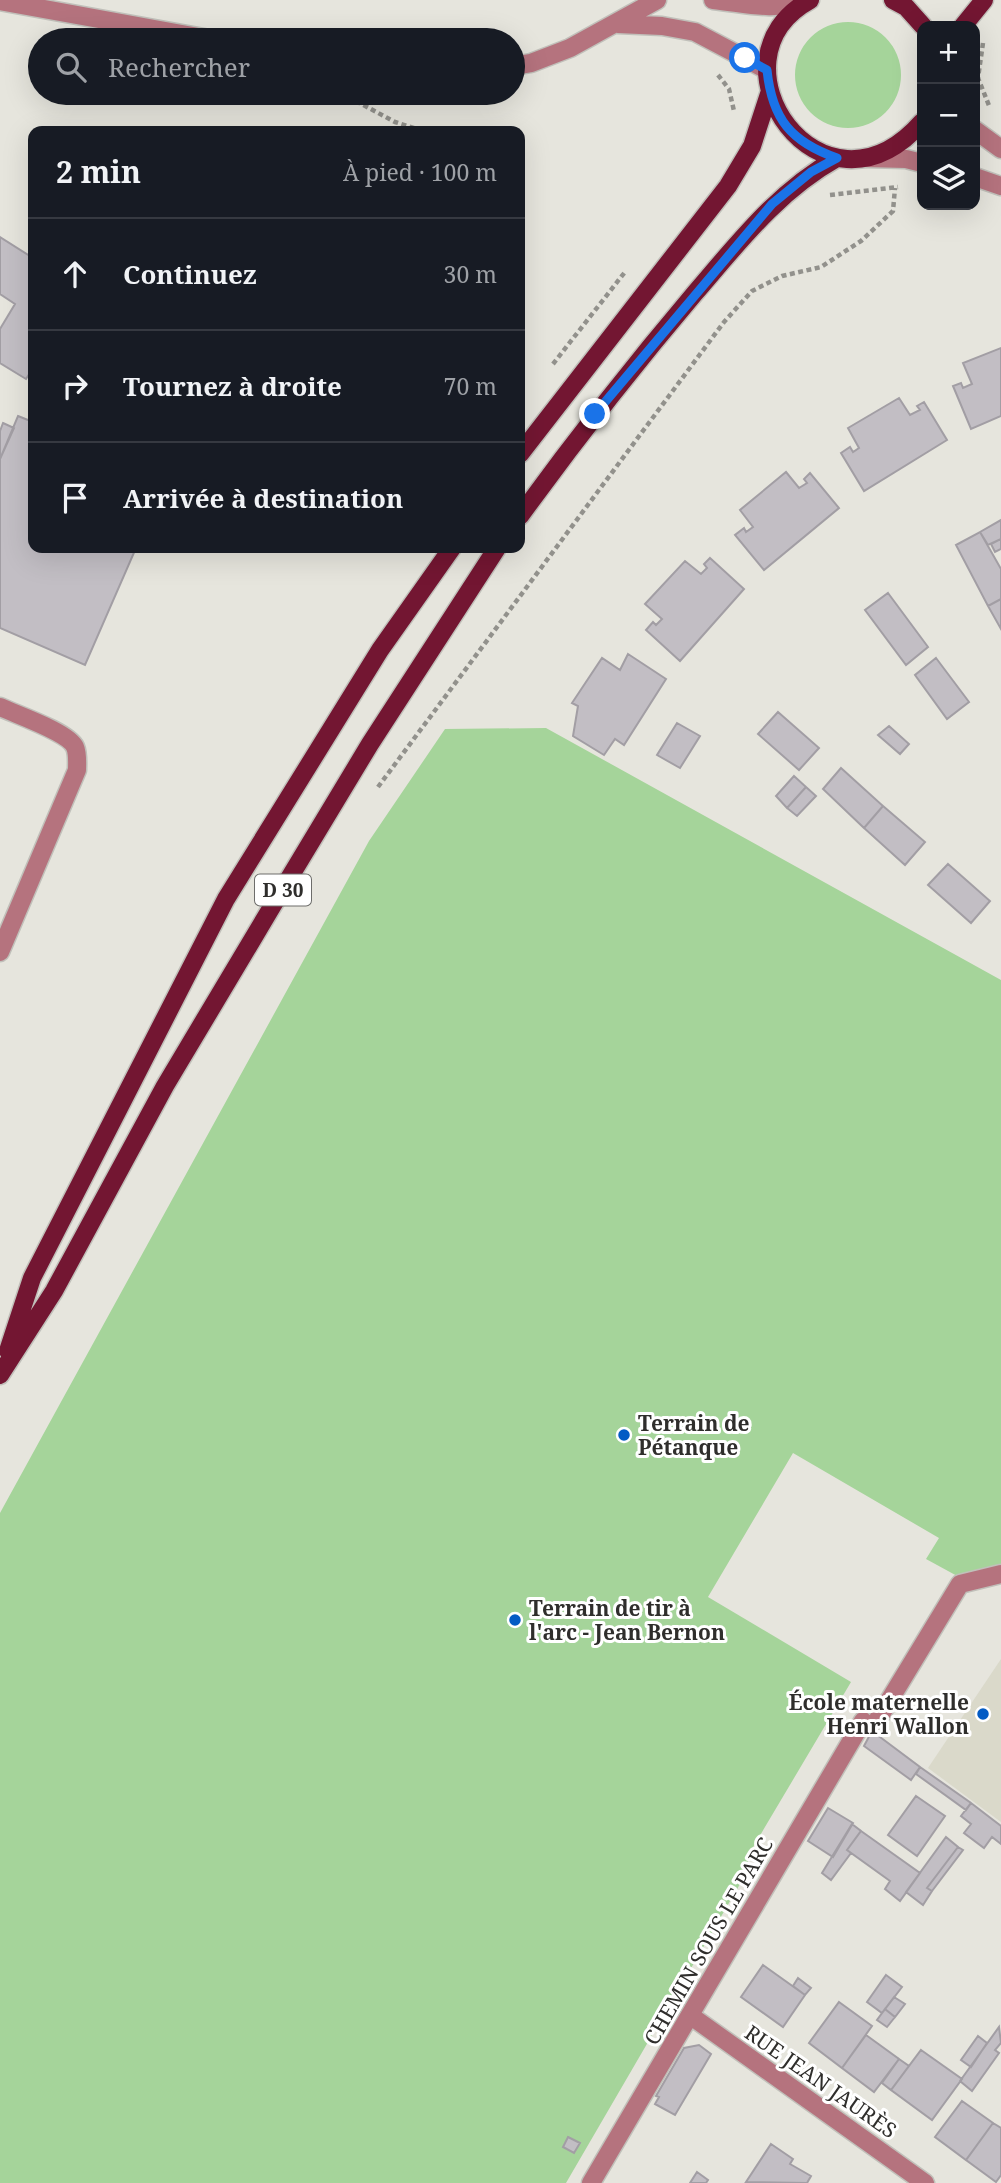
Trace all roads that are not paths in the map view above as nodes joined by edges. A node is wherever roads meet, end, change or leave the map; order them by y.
1 (657, 0) edge
2 (713, 0) edge
3 (893, 0) edge
4 (984, 0) edge
5 (0, 1) edge
6 (808, 1) edge
7 (919, 21) edge
8 (968, 21) edge
9 (618, 24) junction
10 (149, 28) edge
11 (525, 64) edge
12 (767, 70) junction
13 (769, 94) junction
14 (917, 128) edge
15 (980, 134) edge
16 (1001, 149) edge
17 (837, 158) junction
18 (862, 158) junction
19 (917, 162) edge
20 (980, 179) edge
21 (1001, 186) edge
22 (525, 448) edge
23 (525, 509) edge
24 (448, 553) edge
25 (494, 553) edge
26 (0, 707) edge
27 (0, 952) edge
28 (0, 1374) edge
29 (1001, 1574) edge
30 (691, 2016) junction
31 (591, 2183) edge
32 (925, 2183) edge

1 - 9 street
2 - 6 street
3 - 7 main road
4 - 8 main road
5 - 10 street
6 - 12 main road
9 - 11 street
9 - 12 street
12 - 13 main road
13 - 17 main road
13 - 22 main road
14 - 18 main road
15 - 16 street
17 - 18 main road
17 - 23 main road
18 - 19 street
20 - 21 street
24 - 28 main road, D 30
25 - 28 main road, D 30
26 - 27 street
29 - 30 street, CHEMIN SOUS LE PARC
30 - 31 street, CHEMIN SOUS LE PARC
30 - 32 street, RUE JEAN JAURÈS

